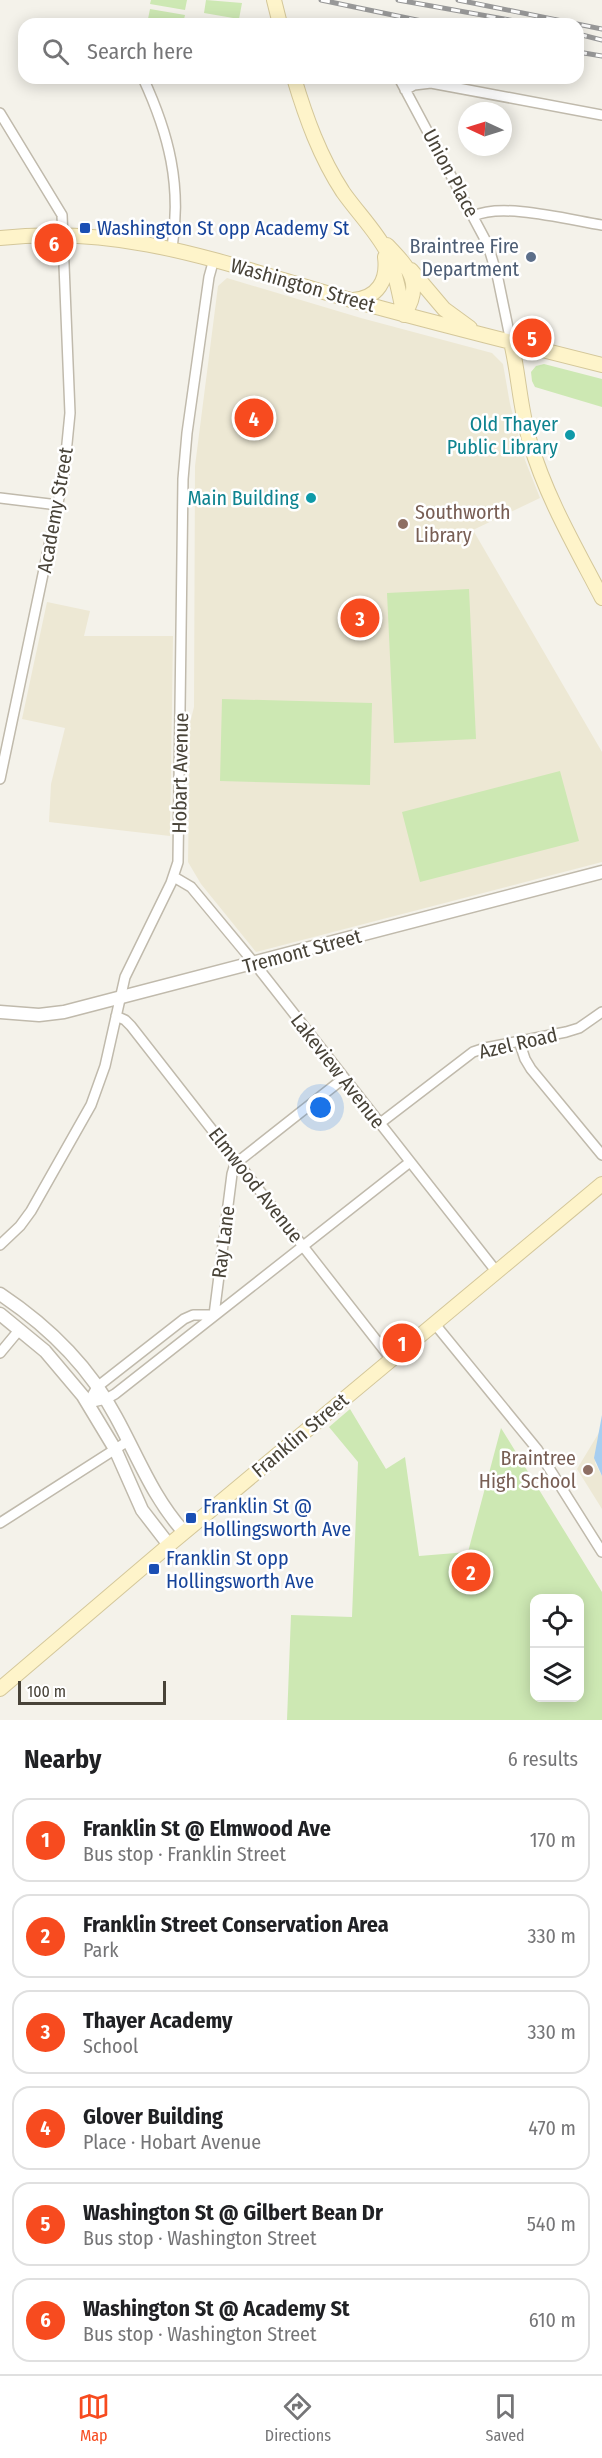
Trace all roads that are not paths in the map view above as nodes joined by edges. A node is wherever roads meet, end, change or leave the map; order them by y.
1 (274, 0) edge
2 (278, 18) edge
3 (145, 84) edge
4 (296, 84) edge
5 (402, 84) edge
6 (422, 84) edge
7 (436, 84) edge
8 (405, 90) junction
9 (0, 113) edge
10 (602, 115) edge
11 (474, 216) junction
12 (602, 225) edge
13 (369, 226) junction
14 (64, 235) junction
15 (0, 238) edge
16 (172, 248) junction
17 (214, 259) junction
18 (408, 267) junction
19 (351, 300) junction
20 (405, 315) junction
21 (479, 334) junction
22 (512, 342) junction
23 (602, 365) edge
24 (0, 498) edge
25 (58, 505) junction
26 (602, 598) edge
27 (0, 780) edge
28 (602, 872) edge
29 (174, 877) junction
30 (255, 964) junction
31 (120, 999) junction
32 (0, 1012) edge
33 (602, 1012) edge
34 (116, 1016) junction
35 (519, 1041) junction
36 (344, 1078) junction
37 (379, 1124) junction
38 (602, 1155) edge
39 (237, 1162) junction
40 (410, 1162) junction
41 (602, 1184) edge
42 (0, 1245) edge
43 (302, 1245) junction
44 (496, 1271) junction
45 (0, 1294) edge
46 (20, 1308) junction
47 (214, 1315) junction
48 (10, 1321) edge
49 (434, 1323) junction
50 (0, 1353) edge
51 (391, 1359) junction
52 (98, 1387) junction
53 (106, 1399) junction
54 (88, 1402) junction
55 (128, 1441) junction
56 (115, 1449) junction
57 (0, 1523) edge
58 (184, 1532) junction
59 (169, 1545) junction
60 (602, 1552) edge
61 (0, 1689) edge

1 - 2 main road
3 - 16 street
4 - 13 main road
5 - 8 street, Union Place
6 - 8 street
7 - 10 street
8 - 11 street, Union Place
9 - 14 street, Academy Street
11 - 12 street
11 - 22 street, Union Place
13 - 18 main road
13 - 19 main road
13 - 20 main road
14 - 15 main road, Washington Street
14 - 16 main road, Washington Street
14 - 25 street, Academy Street
16 - 17 main road, Washington Street
17 - 19 main road, Washington Street
17 - 29 street, Hobart Avenue
18 - 20 main road
18 - 21 main road
19 - 20 main road, Washington Street
20 - 21 main road, Washington Street
21 - 22 main road, Washington Street
22 - 23 main road, Washington Street
22 - 26 main road
24 - 25 street
25 - 27 street, Academy Street
28 - 30 street, Tremont Street
29 - 30 street, Lakeview Avenue
29 - 31 street, Hobart Avenue
30 - 31 street, Tremont Street
30 - 36 street, Lakeview Avenue
31 - 32 street, Tremont Street
31 - 34 street, Hobart Avenue
33 - 35 street, Azel Road
34 - 39 street, Elmwood Avenue
34 - 42 street, Hobart Avenue
35 - 37 street, Azel Road
35 - 38 street
36 - 37 street, Lakeview Avenue
36 - 39 street
37 - 40 street, Lakeview Avenue
39 - 43 street, Elmwood Avenue
39 - 47 street, Ray Lane
40 - 43 street
40 - 44 street, Lakeview Avenue
41 - 44 main road, Franklin Street
43 - 47 street
43 - 51 street, Elmwood Avenue
44 - 49 main road, Franklin Street
45 - 46 street
46 - 48 street
46 - 52 street
47 - 52 street
47 - 53 street
48 - 50 street
48 - 54 street
49 - 51 main road, Franklin Street
49 - 60 street
51 - 58 main road, Franklin Street
52 - 53 street
52 - 54 street
53 - 54 street
53 - 55 street
54 - 56 street
55 - 56 street
55 - 58 street
56 - 57 street
56 - 59 street
58 - 59 main road, Franklin Street
59 - 61 main road, Franklin Street

